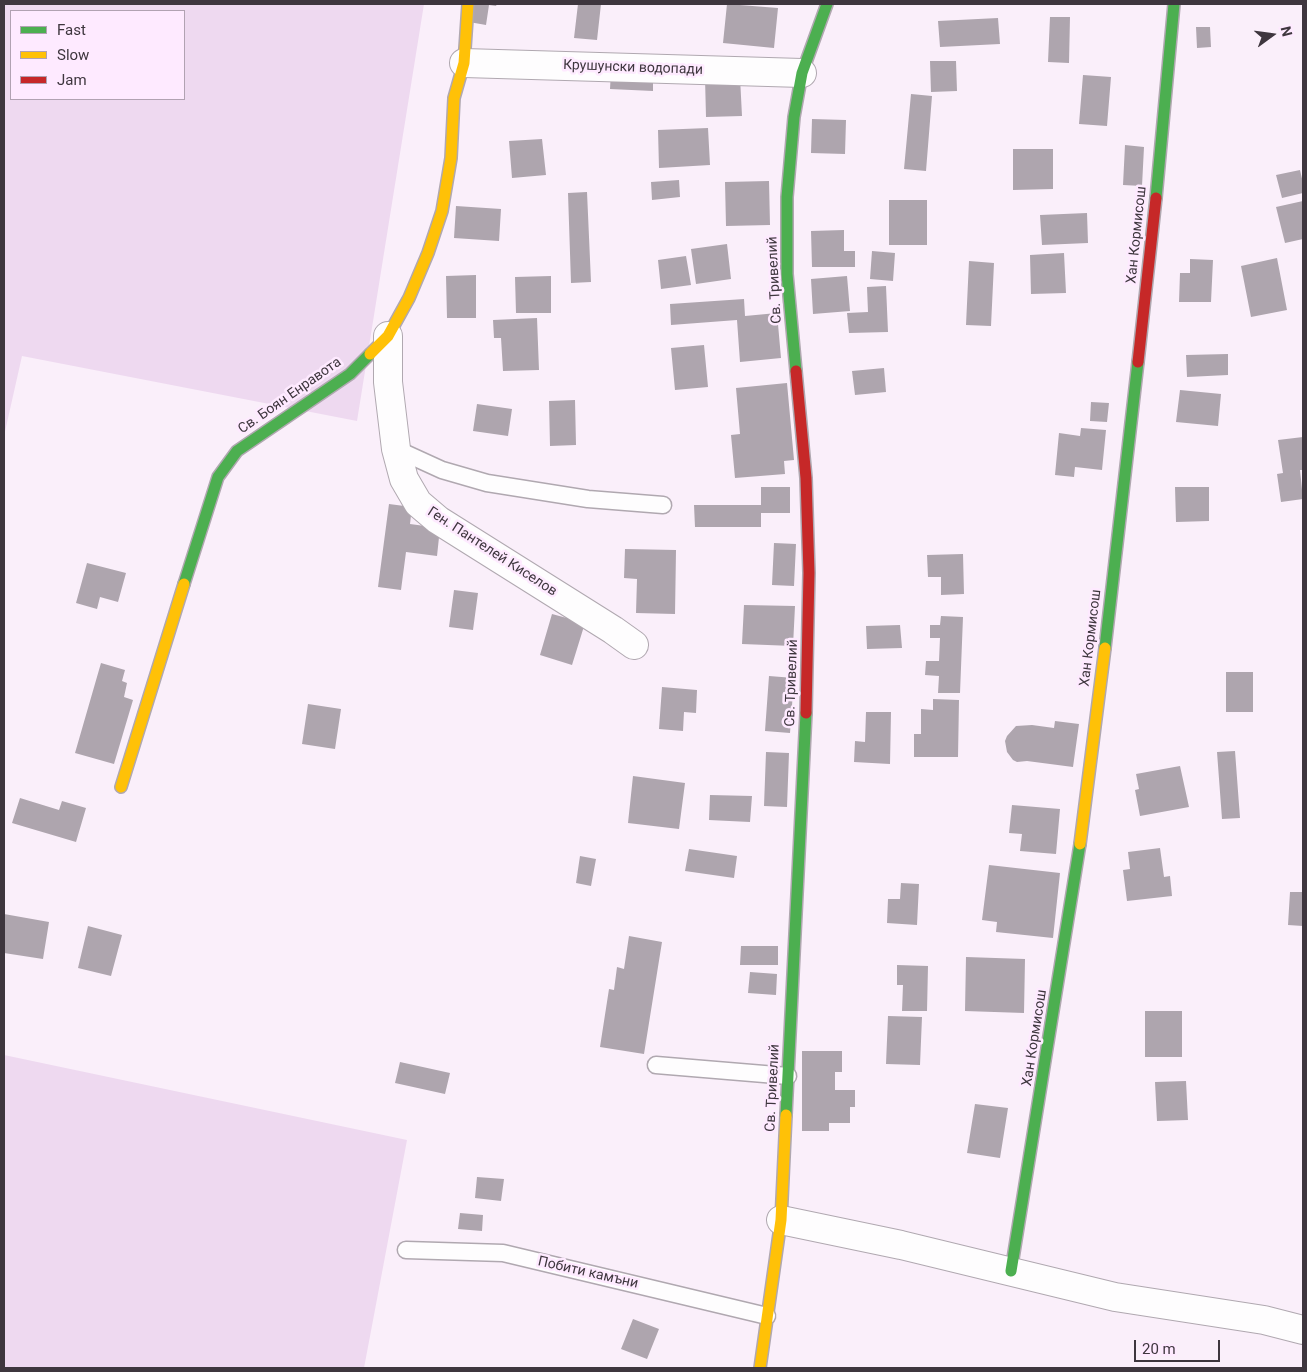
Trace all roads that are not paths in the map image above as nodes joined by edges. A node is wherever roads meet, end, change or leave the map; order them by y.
1 (468, 4) edge
2 (828, 4) edge
3 (1174, 4) edge
4 (464, 63) junction
5 (802, 73) junction
6 (388, 336) junction
7 (396, 450) junction
8 (662, 505) dead end
9 (634, 645) dead end
10 (121, 787) dead end
11 (656, 1065) dead end
12 (788, 1076) junction
13 (781, 1220) junction
14 (406, 1250) dead end
15 (1011, 1272) junction
16 (767, 1316) junction
17 (1303, 1330) edge
18 (760, 1368) edge

1 - 4 street, Св. Боян Енравота
2 - 5 street, Св. Тривелий
3 - 15 street, Хан Кормисош
4 - 5 street, Крушунски водопади
4 - 6 street, Св. Боян Енравота
5 - 12 street, Св. Тривелий
6 - 7 street, Ген. Пантелей Киселов
6 - 10 street, Св. Боян Енравота
7 - 8 lane
7 - 9 street, Ген. Пантелей Киселов
11 - 12 lane
12 - 13 street, Св. Тривелий
13 - 15 street
13 - 16 street, Св. Тривелий
14 - 16 lane, Побити камъни
15 - 17 street
16 - 18 street, Св. Тривелий

